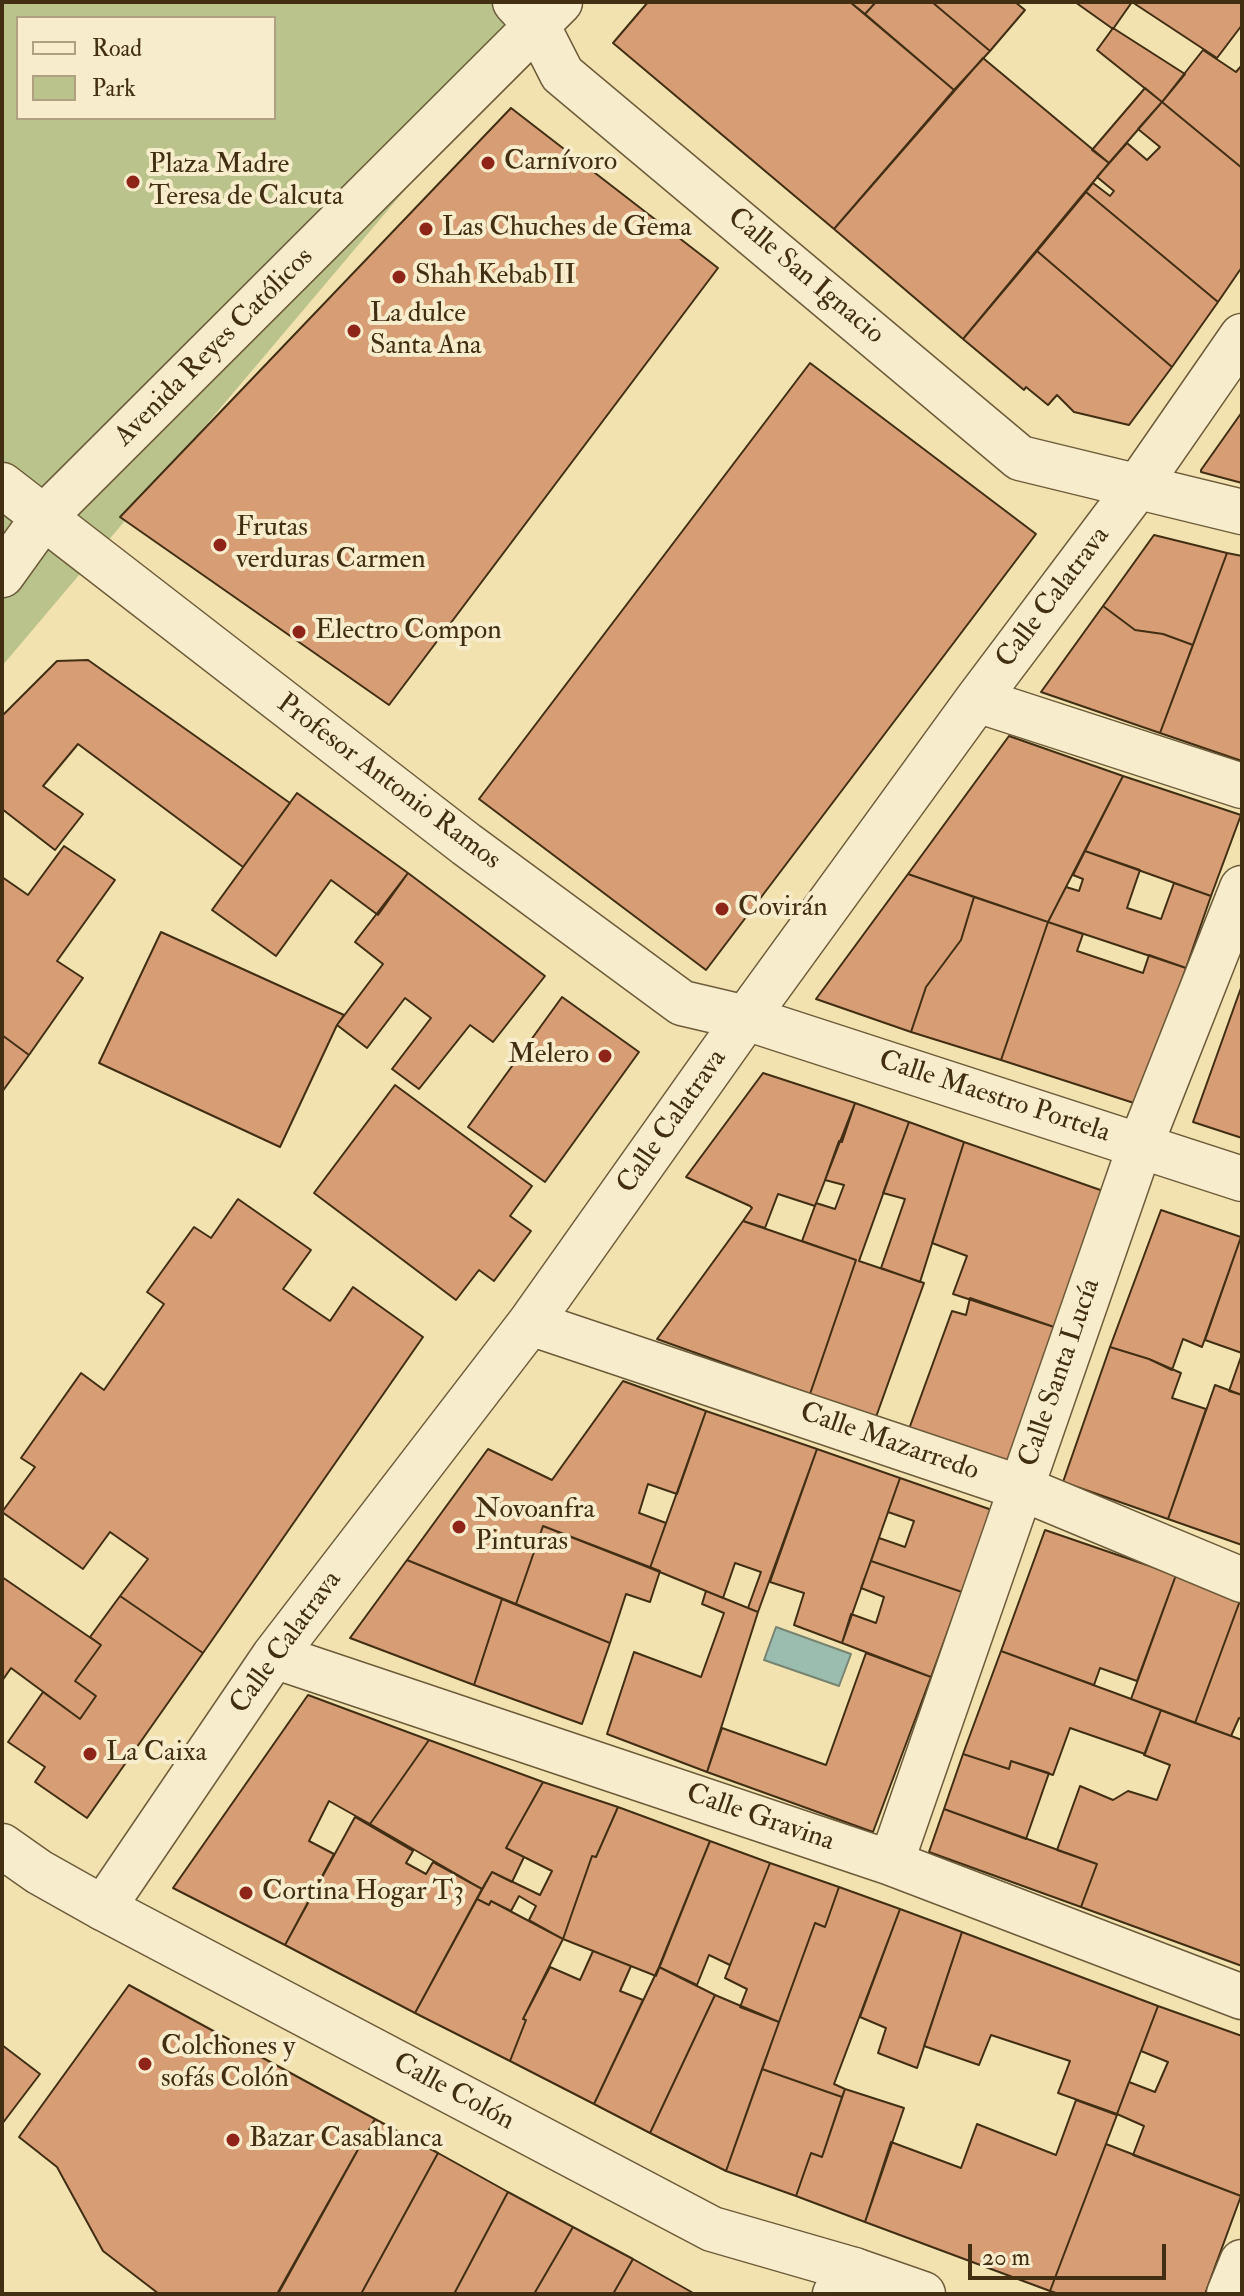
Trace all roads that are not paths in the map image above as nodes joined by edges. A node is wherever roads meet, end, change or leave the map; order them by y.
1 (538, 10) edge
2 (1242, 336) edge
3 (2, 485) edge
4 (1138, 486) junction
5 (1242, 512) edge
6 (43, 518) junction
7 (2, 575) edge
8 (977, 700) junction
9 (1242, 786) edge
10 (1242, 888) edge
11 (746, 1018) junction
12 (1140, 1146) junction
13 (1242, 1179) edge
14 (530, 1323) junction
15 (1021, 1488) junction
16 (1242, 1580) edge
17 (274, 1656) junction
18 (2, 1846) edge
19 (891, 1863) junction
20 (103, 1908) junction
21 (1242, 1997) edge
22 (1242, 2262) edge
23 (844, 2282) edge
24 (923, 2294) edge
25 (1229, 2294) edge

1 - 4 street, Calle San Ignacio
1 - 6 street, Avenida Reyes Católicos
2 - 4 street, Calle Calatrava
3 - 6 street, Profesor Antonio Ramos
4 - 5 street, Calle San Ignacio
4 - 8 street, Calle Calatrava
6 - 7 street, Avenida Reyes Católicos
6 - 11 street, Profesor Antonio Ramos
8 - 9 street
8 - 11 street, Calle Calatrava
10 - 12 street, Calle Santa Lucía
11 - 12 street, Calle Maestro Portela
11 - 14 street, Calle Calatrava
12 - 13 street, Calle Maestro Portela
12 - 15 street, Calle Santa Lucía
14 - 15 street, Calle Mazarredo
14 - 17 street, Calle Calatrava
15 - 16 street, Calle Mazarredo
15 - 19 street, Calle Santa Lucía
17 - 19 street, Calle Gravina
17 - 20 street, Calle Calatrava
18 - 20 street, Calle Colón
19 - 21 street, Calle Gravina
20 - 23 street, Calle Colón
22 - 25 street
23 - 24 street, Calle Colón

